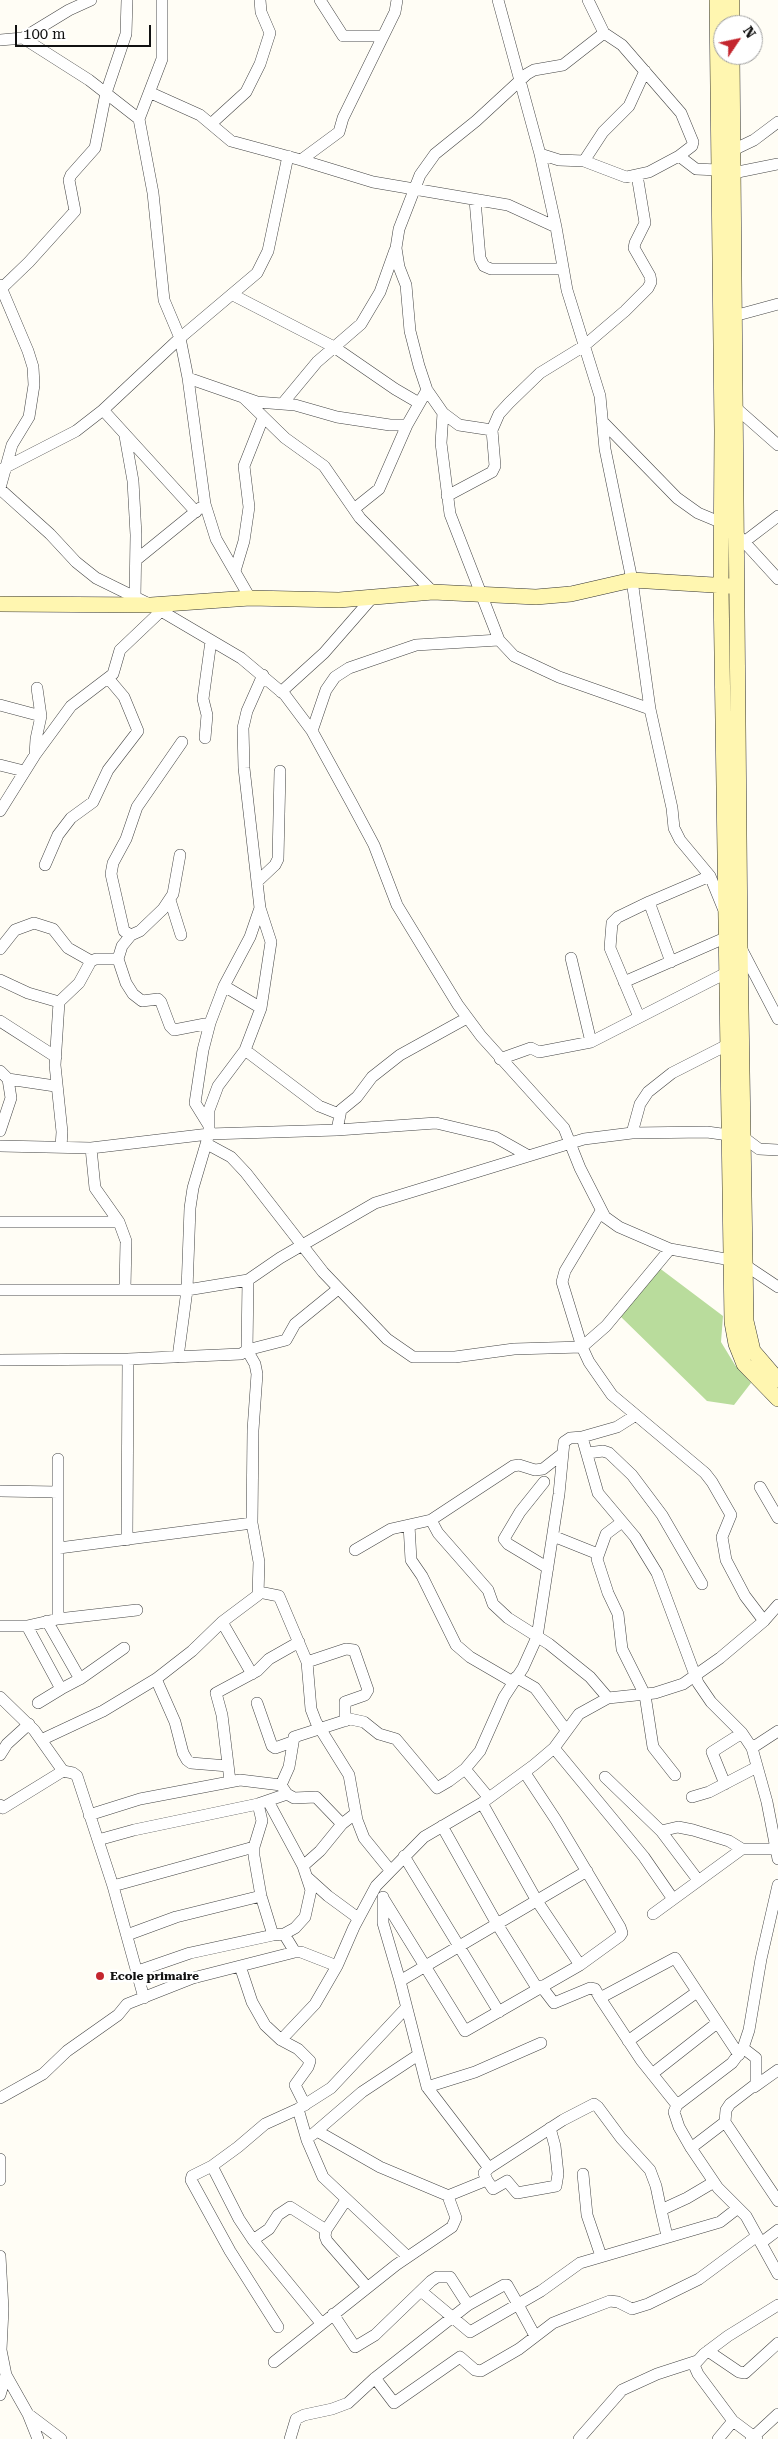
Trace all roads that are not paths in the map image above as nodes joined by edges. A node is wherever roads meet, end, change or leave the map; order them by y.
1 (91, 0) edge
2 (126, 0) edge
3 (162, 0) edge
4 (260, 0) edge
5 (320, 0) edge
6 (398, 0) edge
7 (498, 0) edge
8 (588, 0) edge
9 (717, 0) edge
10 (732, 0) edge
11 (69, 5) edge
12 (732, 15) edge
13 (604, 33) junction
14 (383, 36) junction
15 (1, 38) edge
16 (24, 38) junction
17 (732, 65) edge
18 (645, 71) junction
19 (518, 81) junction
20 (150, 93) junction
21 (106, 94) junction
22 (139, 120) junction
23 (778, 122) edge
24 (212, 124) junction
25 (732, 151) junction
26 (540, 154) junction
27 (288, 156) junction
28 (679, 156) junction
29 (302, 160) junction
30 (584, 161) junction
31 (778, 164) edge
32 (725, 172) junction
33 (637, 176) junction
34 (414, 191) junction
35 (475, 200) junction
36 (556, 227) junction
37 (396, 248) junction
38 (562, 269) junction
39 (1, 286) edge
40 (233, 295) junction
41 (778, 304) edge
42 (734, 316) junction
43 (180, 338) junction
44 (584, 346) junction
45 (334, 347) junction
46 (188, 378) junction
47 (427, 390) junction
48 (244, 398) junction
49 (420, 403) junction
50 (283, 404) junction
51 (736, 408) junction
52 (103, 410) junction
53 (443, 413) junction
54 (263, 418) junction
55 (602, 421) junction
56 (407, 426) junction
57 (492, 430) junction
58 (125, 436) junction
59 (778, 445) edge
60 (4, 468) junction
61 (0, 488) edge
62 (447, 496) junction
63 (205, 504) junction
64 (354, 509) junction
65 (196, 512) junction
66 (778, 516) edge
67 (722, 524) junction
68 (740, 538) junction
69 (136, 560) junction
70 (234, 571) junction
71 (778, 579) edge
72 (632, 580) junction
73 (729, 586) junction
74 (433, 592) junction
75 (480, 594) junction
76 (135, 598) junction
77 (250, 598) junction
78 (372, 598) junction
79 (0, 604) edge
80 (155, 609) junction
81 (499, 640) junction
82 (212, 641) junction
83 (263, 675) junction
84 (108, 678) junction
85 (37, 688) dead end
86 (281, 692) junction
87 (0, 705) edge
88 (650, 709) junction
89 (41, 716) junction
90 (312, 731) junction
91 (205, 738) dead end
92 (182, 742) dead end
93 (35, 755) junction
94 (0, 765) edge
95 (24, 771) junction
96 (280, 771) dead end
97 (0, 812) edge
98 (180, 855) dead end
99 (45, 865) dead end
100 (710, 876) junction
101 (258, 880) junction
102 (170, 900) junction
103 (649, 902) junction
104 (260, 908) junction
105 (727, 916) junction
106 (131, 935) junction
107 (181, 935) dead end
108 (727, 937) junction
109 (740, 946) junction
110 (0, 948) edge
111 (571, 958) dead end
112 (118, 959) junction
113 (91, 961) junction
114 (671, 962) junction
115 (728, 972) junction
116 (0, 980) edge
117 (624, 982) junction
118 (224, 986) junction
119 (59, 1002) junction
120 (261, 1008) junction
121 (639, 1017) junction
122 (467, 1018) junction
123 (778, 1019) edge
124 (0, 1021) edge
125 (210, 1023) junction
126 (591, 1042) junction
127 (729, 1044) junction
128 (245, 1050) junction
129 (56, 1057) junction
130 (500, 1059) junction
131 (4, 1075) edge
132 (55, 1086) junction
133 (340, 1114) junction
134 (337, 1130) junction
135 (0, 1131) edge
136 (632, 1132) junction
137 (208, 1134) junction
138 (737, 1136) junction
139 (570, 1142) junction
140 (0, 1146) edge
141 (61, 1147) junction
142 (91, 1148) junction
143 (778, 1150) edge
144 (527, 1155) junction
145 (601, 1211) junction
146 (0, 1222) edge
147 (120, 1222) junction
148 (302, 1246) junction
149 (670, 1249) junction
150 (738, 1262) junction
151 (248, 1280) junction
152 (778, 1287) edge
153 (125, 1289) junction
154 (338, 1289) junction
155 (0, 1290) edge
156 (186, 1290) junction
157 (582, 1347) junction
158 (247, 1350) junction
159 (178, 1357) junction
160 (128, 1359) junction
161 (0, 1360) edge
162 (778, 1380) edge
163 (778, 1398) edge
164 (636, 1415) junction
165 (582, 1437) junction
166 (588, 1453) junction
167 (562, 1454) junction
168 (58, 1459) dead end
169 (544, 1482) dead end
170 (760, 1487) dead end
171 (0, 1491) edge
172 (58, 1492) junction
173 (778, 1518) edge
174 (431, 1520) junction
175 (622, 1522) junction
176 (252, 1524) junction
177 (409, 1525) junction
178 (553, 1536) junction
179 (127, 1540) junction
180 (59, 1548) junction
181 (355, 1550) dead end
182 (598, 1554) junction
183 (548, 1568) junction
184 (702, 1584) dead end
185 (259, 1592) junction
186 (778, 1605) edge
187 (136, 1610) dead end
188 (52, 1620) junction
189 (764, 1621) junction
190 (222, 1622) junction
191 (0, 1626) edge
192 (26, 1626) junction
193 (537, 1637) junction
194 (298, 1642) junction
195 (124, 1648) dead end
196 (307, 1662) junction
197 (252, 1674) junction
198 (695, 1676) junction
199 (80, 1679) junction
200 (156, 1679) junction
201 (514, 1679) junction
202 (61, 1689) junction
203 (645, 1695) junction
204 (0, 1697) edge
205 (608, 1698) junction
206 (38, 1703) dead end
207 (257, 1703) dead end
208 (345, 1720) junction
209 (29, 1724) junction
210 (320, 1729) junction
211 (566, 1730) junction
212 (778, 1731) edge
213 (742, 1733) junction
214 (41, 1740) junction
215 (292, 1742) junction
216 (554, 1748) junction
217 (752, 1748) junction
218 (0, 1755) edge
219 (228, 1766) junction
220 (757, 1767) junction
221 (465, 1769) junction
222 (63, 1771) junction
223 (525, 1773) junction
224 (676, 1775) dead end
225 (605, 1777) dead end
226 (230, 1781) junction
227 (725, 1784) junction
228 (284, 1790) junction
229 (692, 1798) dead end
230 (486, 1801) junction
231 (263, 1802) junction
232 (1, 1808) edge
233 (356, 1813) junction
234 (89, 1815) junction
235 (342, 1824) junction
236 (442, 1826) junction
237 (661, 1831) junction
238 (98, 1840) junction
239 (254, 1847) junction
240 (742, 1849) junction
241 (777, 1854) edge
242 (404, 1856) junction
243 (390, 1870) junction
244 (305, 1871) junction
245 (587, 1871) junction
246 (698, 1880) junction
247 (778, 1885) edge
248 (113, 1886) junction
249 (376, 1886) junction
250 (261, 1896) junction
251 (384, 1898) junction
252 (674, 1899) junction
253 (537, 1901) junction
254 (652, 1914) dead end
255 (358, 1918) junction
256 (497, 1924) junction
257 (279, 1934) junction
258 (127, 1935) junction
259 (458, 1947) junction
260 (295, 1952) junction
261 (580, 1965) junction
262 (240, 1966) junction
263 (337, 1966) junction
264 (425, 1966) junction
265 (138, 1970) junction
266 (400, 1981) junction
267 (539, 1987) junction
268 (696, 1992) junction
269 (144, 1998) junction
270 (600, 1998) junction
271 (406, 2008) junction
272 (499, 2012) junction
273 (717, 2023) junction
274 (281, 2040) junction
275 (628, 2041) junction
276 (540, 2043) dead end
277 (741, 2052) junction
278 (418, 2055) junction
279 (778, 2070) edge
280 (652, 2074) junction
281 (427, 2087) junction
282 (754, 2087) junction
283 (0, 2098) edge
284 (677, 2105) junction
285 (302, 2107) junction
286 (725, 2122) junction
287 (550, 2128) junction
288 (317, 2132) junction
289 (307, 2140) junction
290 (691, 2148) junction
291 (0, 2159) edge
292 (212, 2166) junction
293 (488, 2168) junction
294 (583, 2174) dead end
295 (0, 2180) edge
296 (487, 2180) junction
297 (714, 2182) junction
298 (449, 2196) junction
299 (346, 2200) junction
300 (778, 2200) edge
301 (738, 2208) junction
302 (661, 2210) junction
303 (326, 2230) junction
304 (778, 2230) edge
305 (667, 2236) junction
306 (253, 2240) junction
307 (759, 2240) junction
308 (0, 2256) edge
309 (407, 2256) junction
310 (601, 2256) junction
311 (778, 2274) edge
312 (368, 2287) junction
313 (421, 2290) junction
314 (468, 2305) junction
315 (518, 2305) junction
316 (778, 2305) edge
317 (333, 2314) junction
318 (452, 2317) junction
319 (321, 2323) junction
320 (278, 2327) dead end
321 (535, 2336) junction
322 (778, 2344) edge
323 (708, 2351) junction
324 (697, 2361) junction
325 (274, 2362) dead end
326 (6, 2375) junction
327 (375, 2378) junction
328 (0, 2395) edge
329 (28, 2414) junction
330 (778, 2414) edge
331 (733, 2421) junction
332 (754, 2438) edge
333 (38, 2439) edge
334 (61, 2439) edge
335 (290, 2439) edge
336 (579, 2439) edge
337 (718, 2439) edge

1 - 11 street
2 - 21 street
3 - 20 street
4 - 24 street
5 - 14 street
6 - 14 street
7 - 19 street
8 - 13 street
9 - 32 street
10 - 12 street
11 - 16 street
13 - 18 street
13 - 19 street
14 - 29 street
15 - 16 street
16 - 21 street
17 - 25 street
18 - 28 street
18 - 30 street
19 - 26 street
19 - 34 street
20 - 22 street
20 - 24 street
21 - 22 street
21 - 39 street
22 - 43 street
23 - 25 street
24 - 27 street
25 - 32 street
26 - 30 street
26 - 36 street
27 - 29 street
27 - 40 street
28 - 32 street
28 - 33 street
29 - 34 street
30 - 33 street
31 - 32 street
32 - 42 street
32 - 67 street
33 - 44 street
34 - 35 street
34 - 37 street
35 - 36 street
35 - 38 street
36 - 38 street
37 - 45 street
37 - 47 street
38 - 44 street
39 - 60 street
40 - 43 street
40 - 45 street
41 - 42 street
42 - 51 street
43 - 46 street
43 - 52 street
44 - 55 street
44 - 57 street
45 - 49 street
45 - 50 street
46 - 48 street
46 - 63 street
47 - 49 street
47 - 53 street
48 - 50 street
48 - 54 street
49 - 56 street
50 - 56 street
51 - 59 street
51 - 68 street
52 - 58 street
52 - 60 street
53 - 57 street
53 - 62 street
54 - 64 street
54 - 70 street
55 - 67 street
55 - 72 street
56 - 64 street
57 - 62 street
58 - 65 street
58 - 69 street
60 - 61 street
61 - 76 street
62 - 75 street
63 - 65 street
63 - 70 street
64 - 74 street
65 - 69 street
66 - 68 street
67 - 73 street
68 - 71 street
68 - 73 street
69 - 76 street
70 - 77 street
72 - 73 street
72 - 75 street
72 - 88 street
73 - 105 street
73 - 109 street
74 - 75 street
74 - 78 street
75 - 81 street
76 - 80 street
77 - 78 street
77 - 80 street
78 - 86 street
79 - 80 street
80 - 82 street
80 - 84 street
81 - 88 street
81 - 90 street
82 - 83 street
82 - 91 street
83 - 86 street
83 - 101 street
84 - 93 street
84 - 99 street
85 - 89 street
86 - 90 street
87 - 89 street
88 - 100 street
89 - 93 street
90 - 122 street
92 - 106 street
93 - 95 street
94 - 95 street
95 - 97 street
96 - 101 street
98 - 102 street
100 - 103 street
100 - 105 street
101 - 104 street
102 - 106 street
102 - 107 street
103 - 114 street
103 - 117 street
104 - 118 street
104 - 120 street
105 - 108 street
106 - 112 street
108 - 114 street
108 - 115 street
109 - 123 street
109 - 138 street
110 - 113 street
111 - 126 street
112 - 113 street
112 - 125 street
113 - 119 street
114 - 117 street
115 - 121 street
115 - 127 street
116 - 119 street
117 - 121 street
118 - 120 street
118 - 125 street
119 - 129 street
120 - 128 street
121 - 126 street
122 - 130 street
122 - 133 street
124 - 129 street
125 - 137 street
126 - 130 street
127 - 136 street
127 - 138 street
128 - 133 street
128 - 137 street
129 - 132 street
130 - 139 street
131 - 132 street
131 - 135 street
132 - 141 street
133 - 134 street
134 - 137 street
134 - 144 street
136 - 138 street
136 - 139 street
137 - 142 street
137 - 148 street
137 - 156 street
138 - 143 street
138 - 150 street
139 - 144 street
139 - 145 street
140 - 141 street
141 - 142 street
142 - 147 street
144 - 148 street
145 - 149 street
145 - 157 street
146 - 147 street
147 - 153 street
148 - 151 street
148 - 154 street
149 - 150 street
149 - 157 street
150 - 152 street
150 - 162 street
150 - 163 street
151 - 156 street
151 - 158 street
153 - 155 street
153 - 156 street
154 - 157 street
154 - 158 street
156 - 159 street
157 - 164 street
158 - 159 street
158 - 176 street
159 - 160 street
160 - 161 street
160 - 179 street
164 - 165 street
164 - 189 street
165 - 166 street
165 - 167 street
166 - 175 street
166 - 184 street
167 - 174 street
167 - 178 street
168 - 172 street
169 - 183 street
170 - 173 street
171 - 172 street
172 - 180 street
174 - 177 street
174 - 193 street
175 - 182 street
175 - 198 street
176 - 179 street
176 - 185 street
177 - 181 street
177 - 201 street
178 - 182 street
178 - 183 street
179 - 180 street
180 - 188 street
182 - 203 street
183 - 193 street
185 - 190 street
185 - 194 street
186 - 189 street
187 - 188 street
188 - 192 street
188 - 199 street
189 - 198 street
190 - 197 street
190 - 200 street
191 - 192 street
192 - 202 street
193 - 201 street
193 - 205 street
194 - 196 street
194 - 197 street
195 - 199 street
196 - 208 street
196 - 210 street
197 - 219 street
198 - 203 street
198 - 213 street
199 - 202 street
200 - 214 street
200 - 219 street
201 - 211 street
201 - 221 street
202 - 206 street
203 - 205 street
203 - 224 street
204 - 209 street
205 - 211 street
207 - 215 street
208 - 210 street
208 - 221 street
209 - 214 street
209 - 218 street
210 - 215 street
210 - 233 street
211 - 216 street
212 - 217 street
213 - 217 street
213 - 227 street
214 - 222 street
215 - 228 street
216 - 223 street
216 - 252 street
217 - 220 street
219 - 226 street
220 - 227 street
220 - 241 street
221 - 230 street
222 - 232 street
222 - 234 street
223 - 230 street
223 - 245 street
225 - 237 street
226 - 228 street
226 - 234 street
227 - 229 street
228 - 231 street
228 - 235 street
230 - 236 street
230 - 253 street
231 - 238 street
231 - 239 street
231 - 244 street
233 - 235 street
233 - 243 street
234 - 238 street
235 - 244 street
236 - 242 street
236 - 256 street
237 - 240 street
237 - 246 street
238 - 248 street
239 - 248 street
239 - 250 street
240 - 241 street
240 - 246 street
242 - 243 street
242 - 259 street
243 - 249 street
244 - 255 street
244 - 257 street
245 - 253 street
245 - 261 street
246 - 252 street
247 - 277 street
248 - 258 street
249 - 251 street
249 - 255 street
250 - 257 street
250 - 258 street
251 - 264 street
251 - 266 street
252 - 254 street
253 - 256 street
253 - 261 street
255 - 263 street
256 - 259 street
256 - 267 street
257 - 260 street
257 - 265 street
258 - 265 street
259 - 264 street
259 - 272 street
260 - 262 street
260 - 263 street
261 - 267 street
262 - 269 street
262 - 274 street
263 - 274 street
264 - 266 street
264 - 272 street
265 - 269 street
266 - 271 street
267 - 270 street
267 - 272 street
268 - 270 street
268 - 273 street
268 - 275 street
269 - 283 street
270 - 275 street
271 - 278 street
271 - 285 street
273 - 277 street
273 - 280 street
274 - 285 street
275 - 280 street
276 - 281 street
277 - 282 street
277 - 284 street
278 - 281 street
278 - 288 street
279 - 282 street
280 - 284 street
281 - 293 street
282 - 286 street
284 - 290 street
285 - 289 street
285 - 292 street
286 - 290 street
286 - 300 street
287 - 293 street
287 - 296 street
287 - 302 street
288 - 289 street
288 - 298 street
289 - 299 street
290 - 297 street
291 - 295 street
292 - 306 street
292 - 320 street
293 - 296 street
294 - 310 street
296 - 298 street
297 - 301 street
297 - 302 street
298 - 309 street
299 - 303 street
299 - 309 street
301 - 305 street
301 - 307 street
302 - 305 street
303 - 306 street
303 - 312 street
304 - 307 street
305 - 310 street
306 - 319 street
307 - 311 street
307 - 321 street
308 - 326 street
309 - 312 street
310 - 315 street
312 - 317 street
313 - 314 street
313 - 317 street
313 - 318 street
314 - 315 street
314 - 318 street
315 - 318 street
315 - 321 street
316 - 323 street
317 - 319 street
318 - 327 street
319 - 325 street
321 - 327 street
322 - 323 street
323 - 324 street
324 - 331 street
324 - 336 street
326 - 328 street
326 - 329 street
327 - 335 street
329 - 333 street
329 - 334 street
330 - 332 street
331 - 332 street
331 - 337 street

